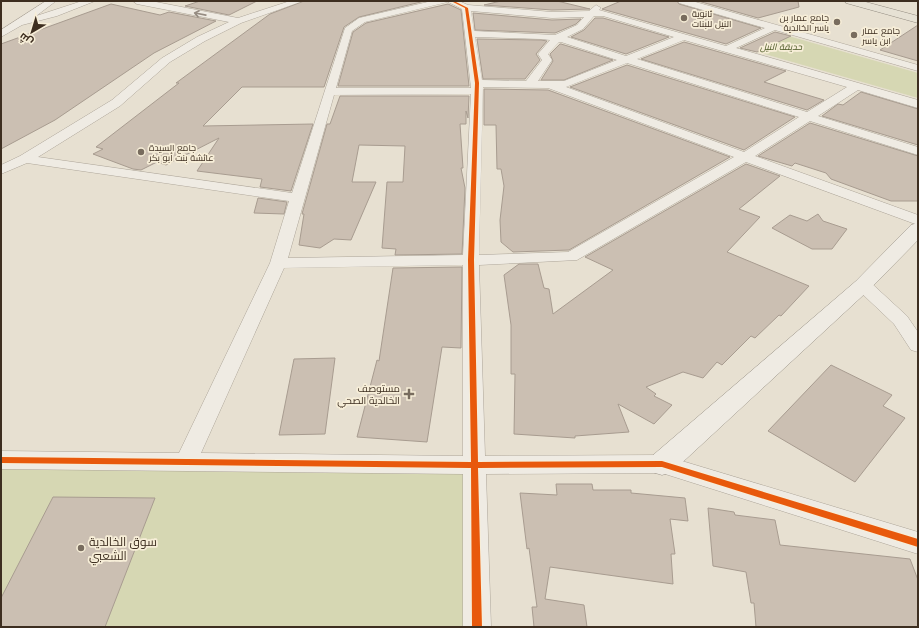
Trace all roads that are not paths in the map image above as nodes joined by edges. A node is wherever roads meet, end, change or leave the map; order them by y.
1 (52, 1) edge
2 (91, 1) edge
3 (137, 1) edge
4 (298, 1) edge
5 (444, 1) edge
6 (682, 1) edge
7 (850, 1) edge
8 (871, 1) edge
9 (602, 3) dead end
10 (459, 4) edge
11 (591, 13) junction
12 (918, 14) edge
13 (918, 20) edge
14 (238, 21) junction
15 (21, 22) junction
16 (772, 28) junction
17 (1, 34) edge
18 (470, 34) junction
19 (685, 36) junction
20 (557, 38) junction
21 (727, 49) junction
22 (627, 60) junction
23 (918, 68) edge
24 (530, 84) junction
25 (549, 85) junction
26 (857, 86) junction
27 (477, 87) junction
28 (329, 92) junction
29 (918, 104) edge
30 (809, 117) junction
31 (918, 151) edge
32 (746, 156) junction
33 (25, 159) junction
34 (1, 170) edge
35 (298, 198) junction
36 (918, 220) edge
37 (918, 229) edge
38 (471, 260) junction
39 (278, 263) junction
40 (863, 285) junction
41 (910, 322) edge
42 (918, 346) edge
43 (1, 460) edge
44 (186, 462) junction
45 (662, 464) junction
46 (474, 465) junction
47 (918, 543) edge
48 (477, 627) edge

1 - 15 street
2 - 15 street
14 -> 3 street
4 - 14 street
5 - 28 street
6 - 16 street
7 - 13 main road
8 - 12 main road
9 - 11 street
10 - 11 street
10 - 18 street
11 - 19 street
11 - 20 street
14 - 33 street
15 - 17 street
16 - 21 street
16 - 23 street
18 - 20 street
18 - 27 street
19 - 21 street
19 - 22 street
20 - 22 street
20 - 24 street
21 - 26 street
22 - 25 street
22 - 30 street
24 - 25 street
24 - 27 street
25 - 32 street
26 - 29 street
26 - 30 street
27 - 28 street
27 - 38 street
28 - 35 street
30 - 31 street
30 - 32 street
32 - 36 street
32 - 38 street
33 - 34 street
33 - 35 street
35 - 39 street
37 - 40 street
38 - 39 street
38 - 46 street
39 - 44 street
40 - 41 street
40 - 45 street
41 - 42 street
43 - 44 street
44 - 46 street
45 - 46 street
45 - 47 street
46 - 48 street

